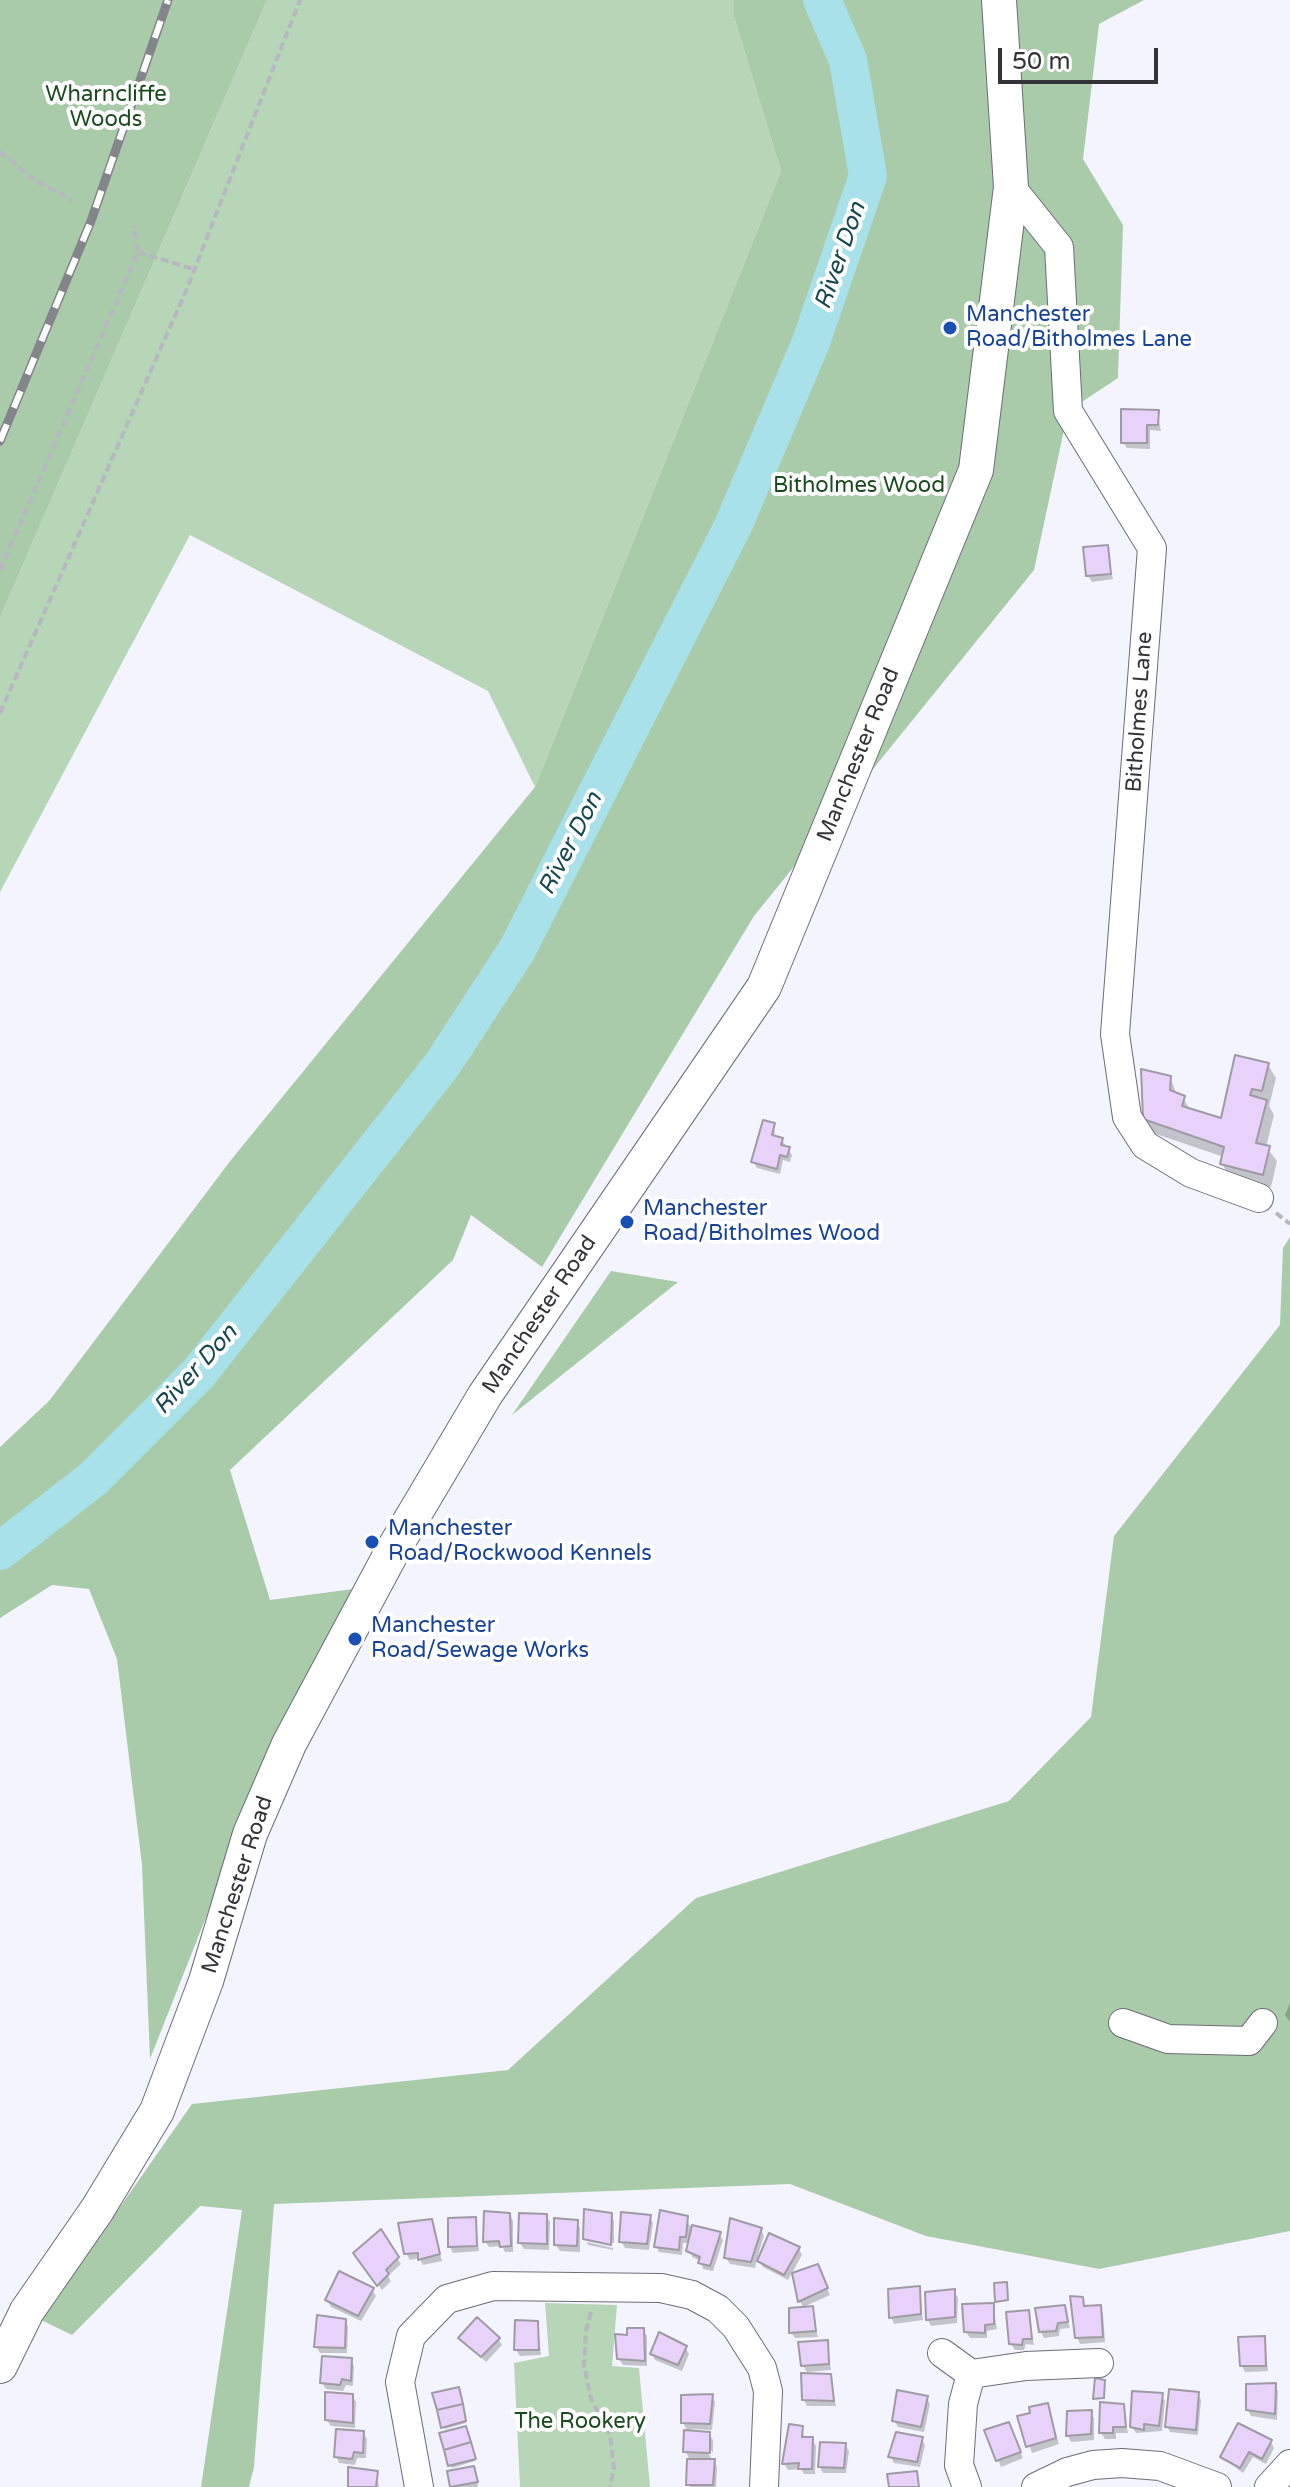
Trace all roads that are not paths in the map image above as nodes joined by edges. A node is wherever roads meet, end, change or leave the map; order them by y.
1 (999, 0) edge
2 (1011, 187) junction
3 (1259, 1198) dead end
4 (1123, 2023) dead end
5 (1263, 2023) dead end
6 (942, 2353) dead end
7 (1099, 2363) dead end
8 (0, 2366) edge
9 (971, 2374) junction
10 (1290, 2464) edge
11 (419, 2487) edge
12 (764, 2487) edge
13 (967, 2487) edge
14 (1036, 2487) edge
15 (1217, 2487) edge
16 (1269, 2487) edge

1 - 2 main road, Manchester Road
2 - 3 street, Bitholmes Lane
2 - 8 main road, Manchester Road
4 - 5 street
6 - 9 street
7 - 9 street
9 - 13 street
10 - 16 street
11 - 12 street
14 - 15 street

